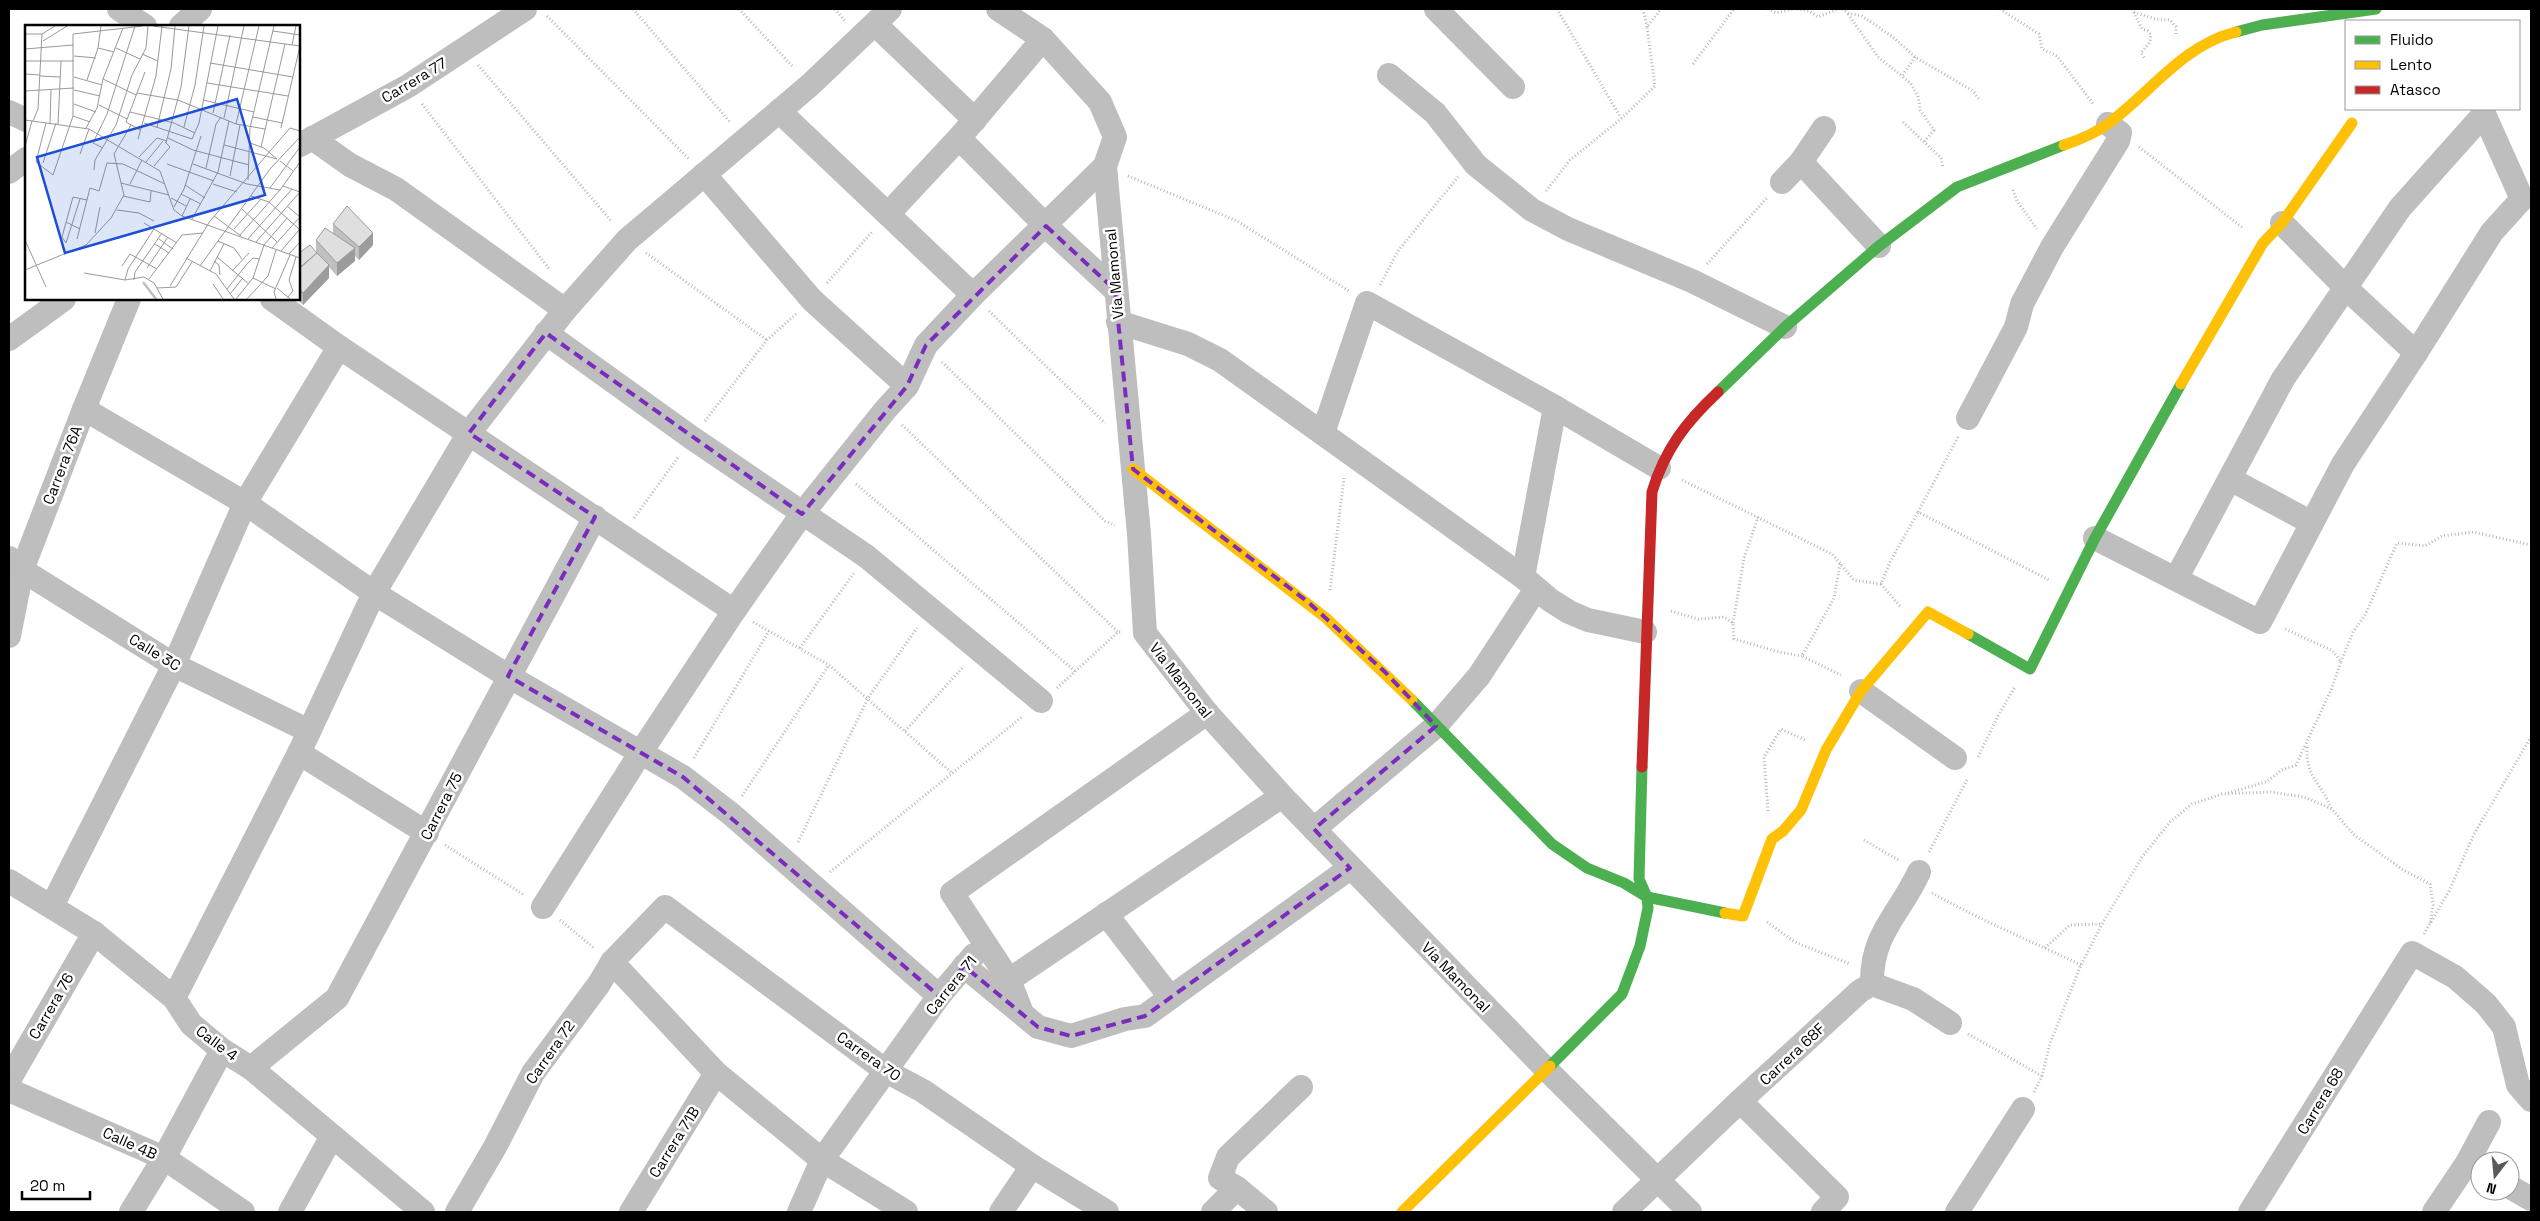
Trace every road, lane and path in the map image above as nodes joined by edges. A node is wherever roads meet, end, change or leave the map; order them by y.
1 (119, 9) edge
2 (200, 9) edge
3 (633, 9) edge
4 (739, 9) edge
5 (998, 9) edge
6 (1436, 9) edge
7 (1557, 9) edge
8 (1643, 9) edge
9 (1661, 9) edge
10 (1734, 9) edge
11 (1768, 9) edge
12 (1793, 9) edge
13 (1797, 9) edge
14 (1838, 9) edge
15 (1842, 9) edge
16 (2000, 9) edge
17 (2376, 9) edge
18 (2133, 10) edge
19 (536, 12) edge
20 (1848, 13) junction
21 (883, 16) edge
22 (144, 25) edge
23 (181, 25) edge
24 (1647, 27) junction
25 (1043, 39) junction
26 (464, 50) junction
27 (1915, 57) junction
28 (2184, 58) junction
29 (1693, 64) dead end
30 (1389, 75) dead end
31 (1902, 76) junction
32 (2159, 79) junction
33 (810, 85) junction
34 (408, 86) junction
35 (1513, 87) dead end
36 (1979, 100) dead end
37 (779, 111) junction
38 (9, 112) edge
39 (1622, 118) junction
40 (25, 120) edge
41 (975, 120) junction
42 (1903, 122) dead end
43 (2352, 123) dead end
44 (1824, 128) dead end
45 (2114, 128) junction
46 (959, 138) junction
47 (745, 140) junction
48 (305, 142) edge
49 (1924, 142) junction
50 (1472, 160) junction
51 (25, 161) edge
52 (1801, 162) junction
53 (1105, 166) junction
54 (2006, 168) junction
55 (9, 172) edge
56 (704, 174) junction
57 (1782, 182) joint
58 (1945, 196) junction
59 (1532, 210) junction
60 (888, 214) junction
61 (2282, 223) junction
62 (1046, 226) junction
63 (627, 240) junction
64 (2264, 243) junction
65 (1879, 246) junction
66 (2052, 247) junction
67 (1692, 281) junction
68 (2346, 288) junction
69 (1115, 290) junction
70 (973, 295) junction
71 (63, 300) edge
72 (129, 300) edge
73 (273, 300) edge
74 (812, 300) junction
75 (569, 305) junction
76 (1371, 305) junction
77 (1118, 322) junction
78 (1785, 327) junction
79 (546, 333) junction
80 (9, 339) edge
81 (767, 340) junction
82 (926, 345) junction
83 (339, 347) junction
84 (2416, 354) junction
85 (907, 386) junction
86 (1555, 407) junction
87 (84, 409) junction
88 (886, 409) junction
89 (1968, 418) joint
90 (469, 433) junction
91 (1323, 433) junction
92 (692, 438) junction
93 (1348, 451) junction
94 (1132, 458) junction
95 (1658, 468) junction
96 (838, 470) junction
97 (2230, 479) junction
98 (245, 503) junction
99 (1918, 512) junction
100 (802, 514) junction
101 (595, 517) junction
102 (1758, 517) junction
103 (2312, 523) junction
104 (1139, 534) junction
105 (621, 536) junction
106 (2095, 538) junction
107 (2531, 545) edge
108 (866, 556) junction
109 (15, 564) edge
110 (1841, 564) junction
111 (2176, 579) junction
112 (1530, 583) junction
113 (2069, 590) junction
114 (374, 593) junction
115 (1646, 604) junction
116 (931, 608) junction
117 (734, 611) junction
118 (1326, 618) junction
119 (2260, 622) junction
120 (1733, 623) junction
121 (769, 631) junction
122 (1118, 632) junction
123 (1645, 632) junction
124 (1145, 633) junction
125 (9, 636) edge
126 (800, 648) junction
127 (980, 648) junction
128 (1802, 656) junction
129 (2341, 662) junction
130 (174, 664) junction
131 (829, 665) junction
132 (1076, 672) junction
133 (508, 676) junction
134 (1863, 689) junction
135 (868, 698) junction
136 (1041, 701) junction
137 (1207, 713) junction
138 (1436, 726) junction
139 (1782, 729) dead end
140 (309, 731) junction
141 (905, 731) junction
142 (2531, 737) edge
143 (2307, 744) junction
144 (641, 752) junction
145 (299, 753) junction
146 (1954, 758) dead end
147 (952, 773) junction
148 (683, 777) junction
149 (2222, 794) junction
150 (1282, 796) junction
151 (2332, 809) junction
152 (731, 814) junction
153 (1314, 829) junction
154 (427, 833) junction
155 (1772, 839) junction
156 (1864, 840) dead end
157 (788, 863) junction
158 (1350, 868) junction
159 (1916, 878) junction
160 (9, 881) edge
161 (813, 887) junction
162 (1647, 896) junction
163 (52, 906) junction
164 (665, 907) joint
165 (543, 908) dead end
166 (1106, 914) junction
167 (1743, 916) junction
168 (2102, 924) junction
169 (2430, 925) junction
170 (94, 933) junction
171 (985, 943) junction
172 (2045, 948) junction
173 (2412, 953) junction
174 (612, 962) junction
175 (2081, 965) junction
176 (964, 966) junction
177 (1872, 978) junction
178 (1009, 980) junction
179 (940, 996) junction
180 (1170, 997) junction
181 (174, 998) junction
182 (1022, 1014) junction
183 (1950, 1023) joint
184 (222, 1050) junction
185 (251, 1068) junction
186 (1547, 1070) junction
187 (886, 1071) junction
188 (716, 1072) junction
189 (2042, 1076) junction
190 (9, 1080) edge
191 (1301, 1087) dead end
192 (9, 1090) edge
193 (2531, 1100) edge
194 (1740, 1101) junction
195 (2023, 1109) joint
196 (2489, 1122) dead end
197 (332, 1136) junction
198 (2479, 1151) edge
199 (164, 1158) junction
200 (822, 1160) junction
201 (1032, 1166) junction
202 (2470, 1172) edge
203 (1658, 1180) junction
204 (1237, 1188) junction
205 (2520, 1193) edge
206 (2531, 1199) edge
207 (131, 1212) edge
208 (242, 1212) edge
209 (290, 1212) edge
210 (423, 1212) edge
211 (457, 1212) edge
212 (631, 1212) edge
213 (799, 1212) edge
214 (906, 1212) edge
215 (1001, 1212) edge
216 (1107, 1212) edge
217 (1213, 1212) edge
218 (1266, 1212) edge
219 (1402, 1212) edge
220 (1624, 1212) edge
221 (1690, 1212) edge
222 (1822, 1212) edge
223 (1957, 1212) edge
224 (2250, 1212) edge
225 (2434, 1212) edge

1 - 22 street
2 - 23 street
3 - 47 path
4 - 33 path
5 - 25 street, Vía Mamonal
6 - 35 street
7 - 39 path
8 - 24 path
9 - 24 path
10 - 29 path
11 - 12 path
13 - 14 path
15 - 20 path
16 - 45 path
17 - 28 street
18 - 28 path
18 - 32 path
19 - 26 street, Carrera 77
19 - 56 path
20 - 27 path
20 - 31 path
21 - 33 street
21 - 41 street
24 - 39 path
25 - 41 street
25 - 53 street, Vía Mamonal
26 - 34 street, Carrera 77
26 - 63 path
27 - 31 path
27 - 36 path
28 - 32 street
30 - 50 street
31 - 49 path
32 - 45 street
33 - 37 street
34 - 48 street, Carrera 77
34 - 75 path
37 - 47 street
37 - 60 street
38 - 40 street
39 - 59 path
41 - 46 street
42 - 49 path
43 - 61 street
44 - 52 street
45 - 54 street
45 - 64 path
45 - 66 street
46 - 60 street
46 - 62 street
47 - 56 street
48 - 75 street
49 - 58 path
50 - 59 street
50 - 76 path
51 - 55 street
52 - 57 street
52 - 65 street
53 - 62 street
53 - 69 street, Vía Mamonal
53 - 76 path
54 - 58 street
54 - 66 path
56 - 63 street
56 - 74 street
57 - 67 path
58 - 65 street
59 - 67 street
60 - 70 street
60 - 74 path
61 - 64 street
61 - 68 street
62 - 69 street
62 - 70 street
63 - 75 street
63 - 81 path
64 - 106 street
65 - 78 street
66 - 89 street
67 - 78 street
68 - 84 street
68 - 84 street
68 - 97 street
69 - 77 street, Vía Mamonal
70 - 82 street
70 - 94 path
71 - 80 street
72 - 87 street, Carrera 76A
73 - 83 street
74 - 81 path
74 - 85 street
75 - 79 street
76 - 86 street
76 - 91 street
77 - 91 street
77 - 94 street, Vía Mamonal
78 - 95 street
79 - 90 street
79 - 92 street
81 - 92 path
82 - 85 street
82 - 104 path
83 - 90 street
83 - 98 street
84 - 103 street
85 - 88 street
86 - 95 street
86 - 112 street
87 - 98 street
87 - 109 street, Carrera 76A
88 - 96 street
88 - 122 path
89 - 99 path
90 - 101 street
90 - 114 street
91 - 93 street
92 - 100 street
92 - 105 path
93 - 112 street
93 - 118 path
94 - 104 street, Vía Mamonal
94 - 118 street
95 - 102 path
95 - 115 street
96 - 100 street
96 - 132 path
97 - 103 street
97 - 111 street
98 - 114 street
98 - 130 street
99 - 110 path
99 - 113 path
100 - 108 street
100 - 117 street
101 - 105 street
101 - 133 street, Carrera 75
102 - 110 path
102 - 120 path
103 - 119 street
104 - 124 street, Vía Mamonal
105 - 117 street
106 - 111 street
106 - 113 street
107 - 129 path
108 - 116 street
108 - 126 path
109 - 125 street, Carrera 76A
109 - 130 street, Calle 3C
110 - 128 path
111 - 119 street
112 - 123 street
112 - 138 street
113 - 134 street
114 - 133 street
114 - 140 street
115 - 120 path
115 - 123 street
116 - 127 street
116 - 135 path
117 - 121 path
117 - 144 street
118 - 138 street
119 - 129 path
120 - 128 path
121 - 126 path
121 - 148 path
122 - 124 path
122 - 132 path
123 - 162 street
124 - 137 street, Vía Mamonal
126 - 131 path
127 - 136 street
127 - 141 path
128 - 134 path
129 - 143 path
130 - 140 street, Calle 3C
130 - 163 street
131 - 135 path
131 - 152 path
132 - 136 path
133 - 144 street
133 - 154 street, Carrera 75
134 - 146 street
134 - 155 street
135 - 141 path
135 - 157 path
136 - 147 path
137 - 150 street, Vía Mamonal
137 - 171 street, Carrera 71
138 - 153 street
138 - 162 street
139 - 155 path
140 - 145 street
141 - 147 path
142 - 169 path
143 - 149 path
143 - 151 path
144 - 148 street
144 - 165 street
145 - 154 street
145 - 181 street
147 - 161 path
148 - 152 street
149 - 151 path
149 - 168 path
150 - 153 street, Vía Mamonal
150 - 166 street
151 - 169 path
152 - 157 street
153 - 158 street, Vía Mamonal
154 - 185 street, Carrera 75
155 - 167 street
156 - 159 path
157 - 161 street
158 - 180 street
158 - 186 street, Vía Mamonal
159 - 172 path
159 - 177 street
160 - 163 street, Calle 4
161 - 179 street
162 - 167 street
162 - 186 street
163 - 170 street, Calle 4
164 - 174 street, Carrera 72
164 - 187 street, Carrera 70
166 - 178 street
166 - 180 street
167 - 177 path
168 - 172 path
168 - 175 path
169 - 173 path
170 - 181 street, Calle 4
170 - 190 street, Carrera 76
171 - 176 street, Carrera 71
171 - 178 street
172 - 175 path
173 - 193 street
173 - 224 street, Carrera 68
174 - 188 street
174 - 211 street, Carrera 72
175 - 189 path
176 - 179 street, Carrera 71
176 - 182 street
177 - 183 street
177 - 194 street, Carrera 68F
178 - 182 street
179 - 187 street, Carrera 71
180 - 182 street
181 - 184 street, Calle 4
183 - 189 path
184 - 185 street, Calle 4
184 - 199 street
185 - 197 street, Calle 4
186 - 203 street, Vía Mamonal
186 - 219 street
187 - 200 street, Carrera 71
187 - 201 street, Carrera 70
188 - 200 street
188 - 212 street, Carrera 71B
189 - 195 path
191 - 204 street
192 - 199 street, Calle 4B
194 - 203 street, Carrera 68F
194 - 222 street
195 - 223 street
196 - 198 street
197 - 209 street
197 - 210 street, Calle 4
199 - 207 street
199 - 208 street, Calle 4B
200 - 213 street, Carrera 71
200 - 214 street
201 - 215 street
201 - 216 street, Carrera 70
202 - 225 street
203 - 220 street, Carrera 68F
203 - 221 street, Vía Mamonal
204 - 217 street
204 - 218 street
205 - 206 street

